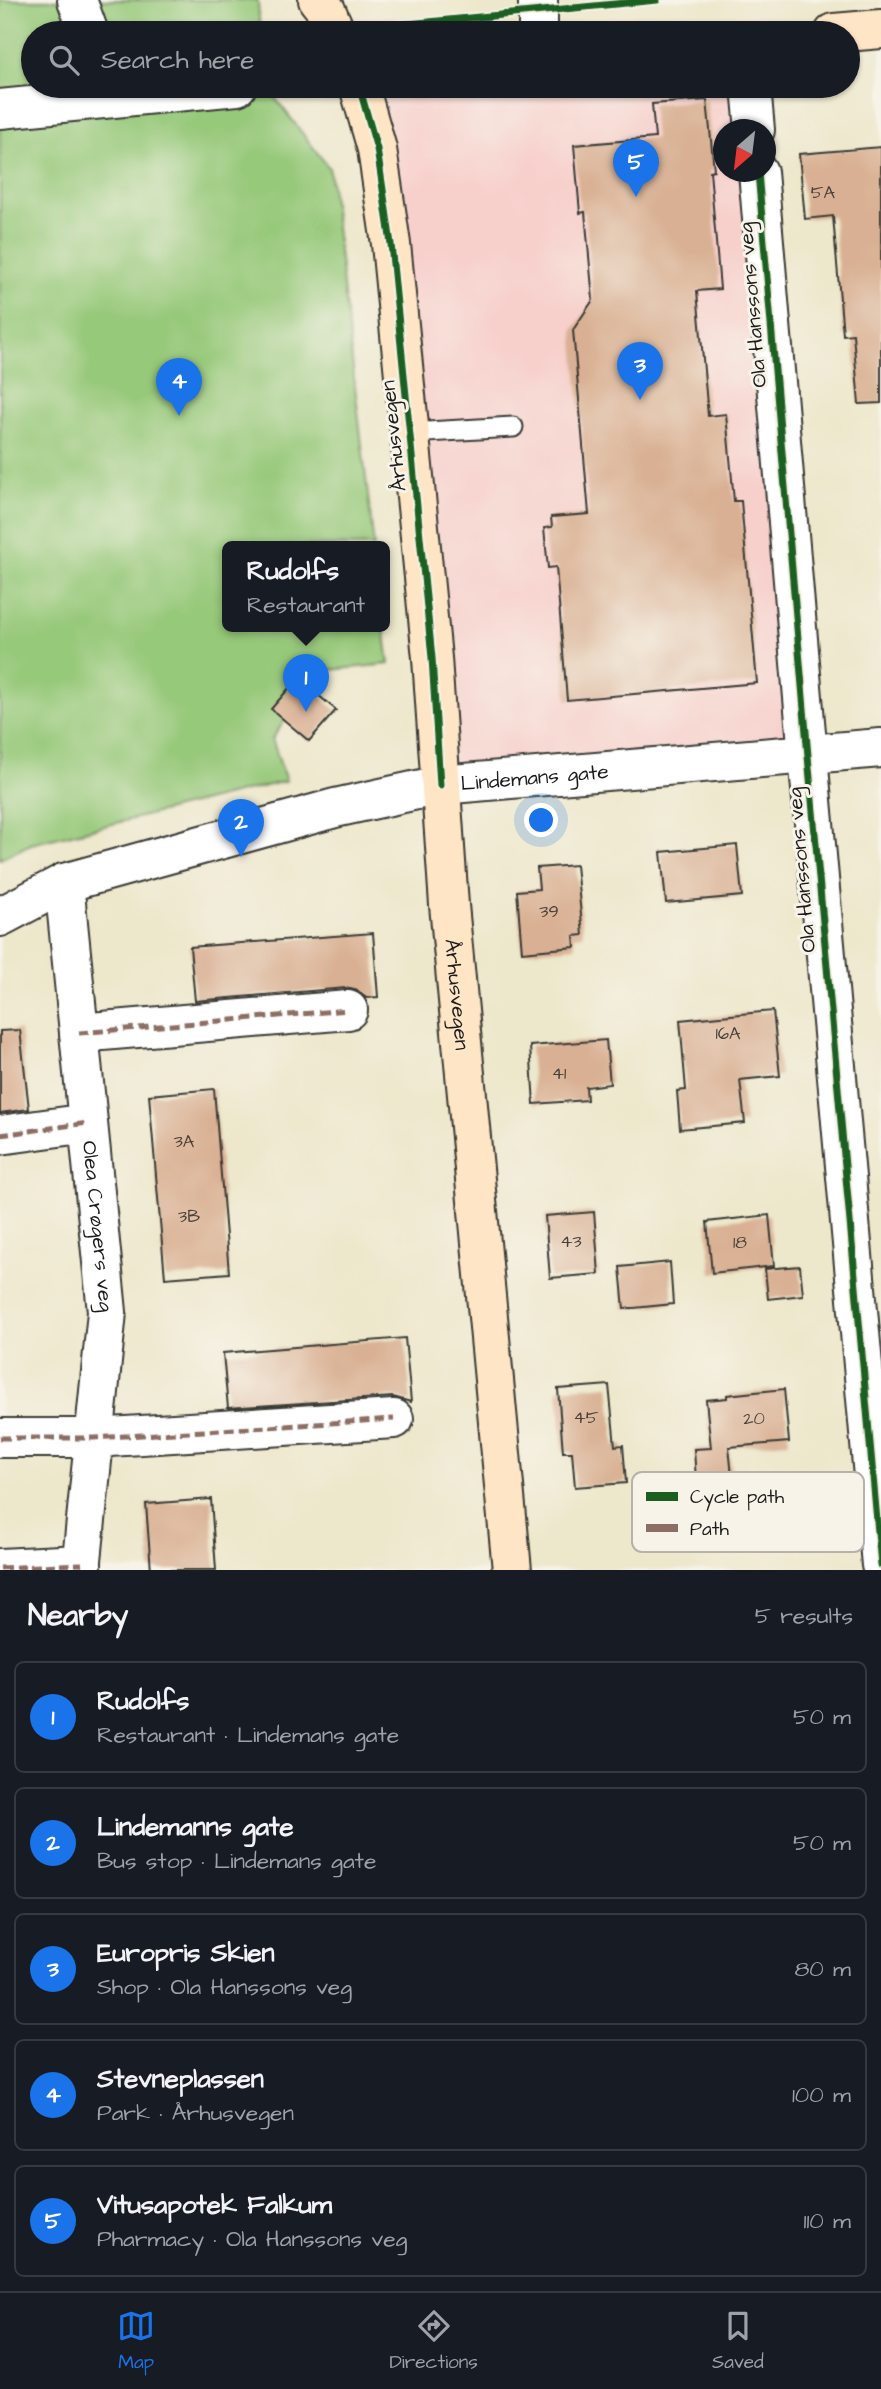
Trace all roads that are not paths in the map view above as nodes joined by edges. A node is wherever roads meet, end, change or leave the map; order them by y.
1 (77, 0) edge
2 (318, 0) edge
3 (538, 0) edge
4 (85, 21) edge
5 (331, 21) edge
6 (538, 21) edge
7 (881, 29) edge
8 (860, 31) edge
9 (75, 98) edge
10 (362, 98) edge
11 (752, 98) edge
12 (0, 109) edge
13 (754, 119) edge
14 (759, 182) edge
15 (513, 427) dead end
16 (410, 433) junction
17 (881, 748) edge
18 (808, 756) junction
19 (440, 785) junction
20 (64, 883) junction
21 (0, 917) edge
22 (348, 1010) dead end
23 (79, 1033) junction
24 (88, 1123) junction
25 (0, 1135) edge
26 (394, 1419) dead end
27 (0, 1438) edge
28 (94, 1438) junction
29 (881, 1565) edge
30 (82, 1567) edge
31 (0, 1568) edge
32 (512, 1570) edge

1 - 4 street
2 - 5 street
3 - 6 street
7 - 8 street
9 - 12 street
10 - 16 street, Århusvegen
11 - 13 street
14 - 18 street, Ola Hanssons veg
15 - 16 lane
16 - 19 street, Århusvegen
17 - 18 street, Lindemans gate
18 - 19 street, Lindemans gate
18 - 29 street, Ola Hanssons veg
19 - 20 street, Lindemans gate
19 - 32 street, Århusvegen
20 - 21 street, Lindemans gate
20 - 23 street, Olea Crøgers veg
22 - 23 street
23 - 24 street, Olea Crøgers veg
24 - 25 street
24 - 28 street, Olea Crøgers veg
26 - 28 street
27 - 28 street
28 - 30 street, Olea Crøgers veg
30 - 31 street

